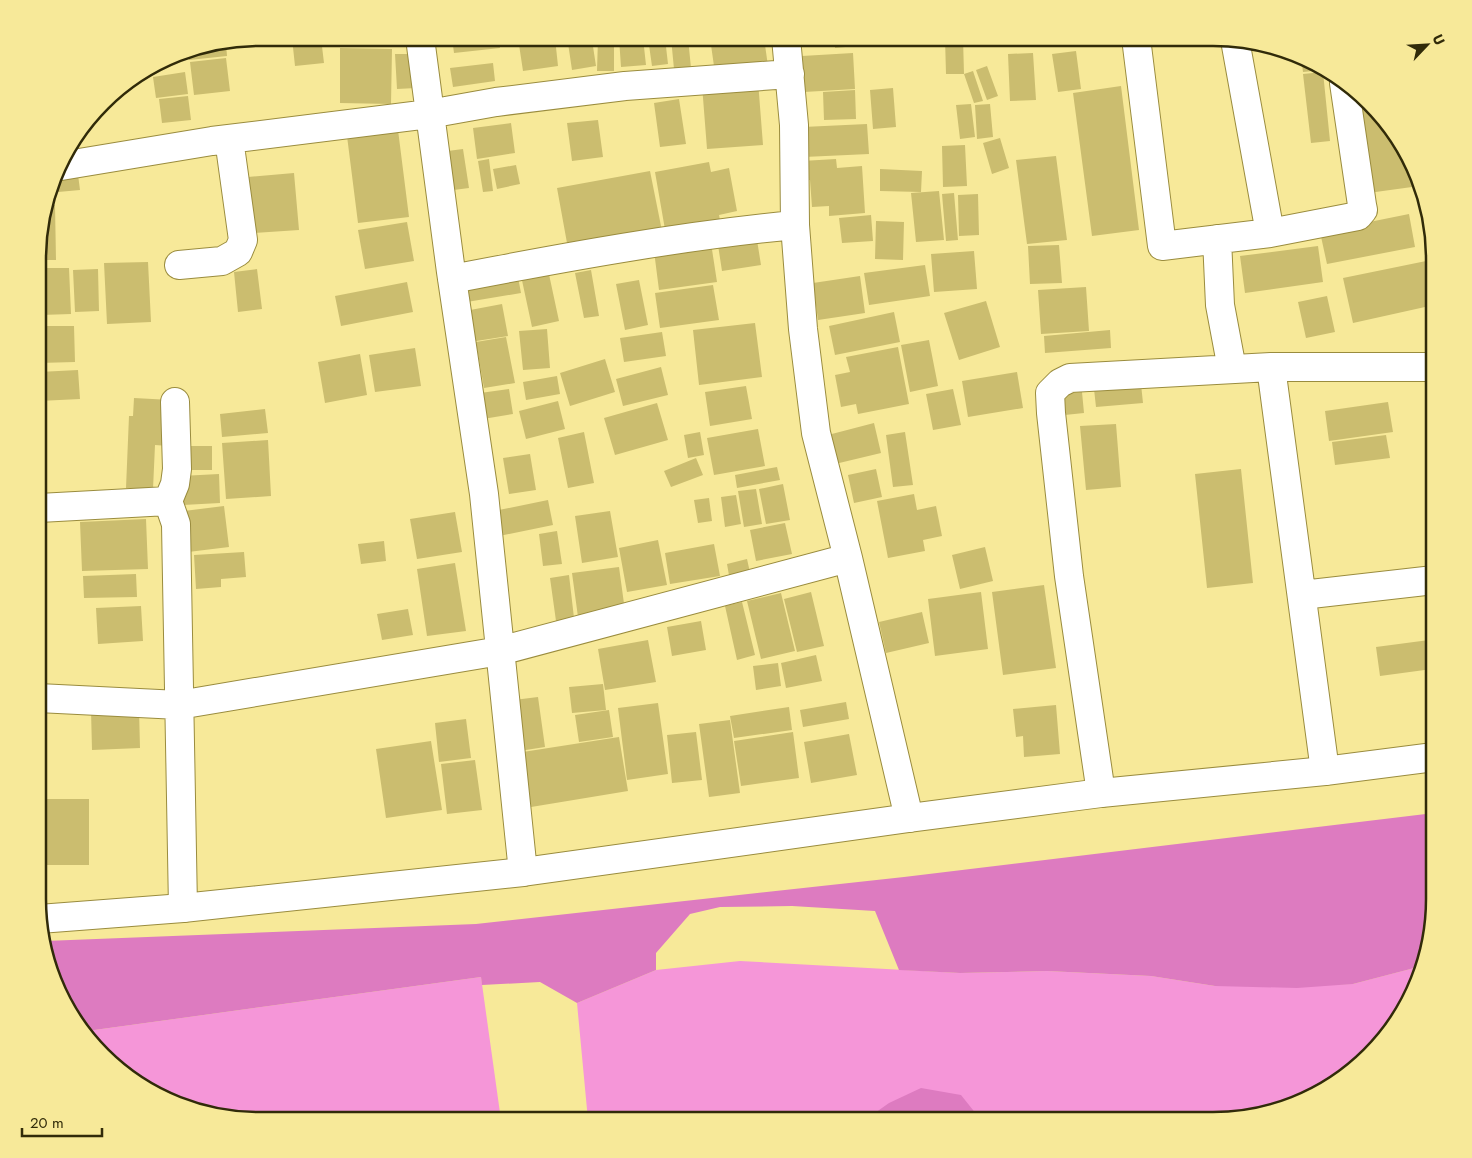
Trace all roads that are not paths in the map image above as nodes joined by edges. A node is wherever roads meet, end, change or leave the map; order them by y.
1 (421, 46) edge
2 (787, 46) edge
3 (1137, 46) edge
4 (1236, 48) edge
5 (790, 74) junction
6 (1345, 93) edge
7 (429, 114) junction
8 (229, 139) junction
9 (68, 165) edge
10 (795, 225) junction
11 (1270, 233) junction
12 (1217, 239) junction
13 (179, 265) dead end
14 (452, 280) junction
15 (1426, 367) edge
16 (1271, 368) junction
17 (1232, 369) junction
18 (175, 402) dead end
19 (168, 501) junction
20 (46, 508) edge
21 (848, 558) junction
22 (1426, 581) edge
23 (1302, 595) junction
24 (500, 651) junction
25 (46, 698) edge
26 (179, 705) junction
27 (1426, 758) edge
28 (1325, 771) junction
29 (1101, 793) junction
30 (908, 818) junction
31 (523, 872) junction
32 (183, 908) junction
33 (47, 918) edge

1 - 7 street
2 - 5 street
3 - 12 street
4 - 11 street
5 - 7 street
5 - 10 street
6 - 11 street
7 - 8 street
7 - 14 street
8 - 9 street
8 - 13 street
10 - 14 street
10 - 21 street
11 - 12 street
12 - 17 street
14 - 24 street
15 - 16 street
16 - 17 street
16 - 23 street
17 - 29 street
18 - 19 street
19 - 20 street
19 - 26 street
21 - 24 street
21 - 30 street
22 - 23 street
23 - 28 street
24 - 26 street
24 - 31 street
25 - 26 street
26 - 32 street
27 - 28 street
28 - 29 street
29 - 30 street
30 - 31 street
31 - 32 street
32 - 33 street

